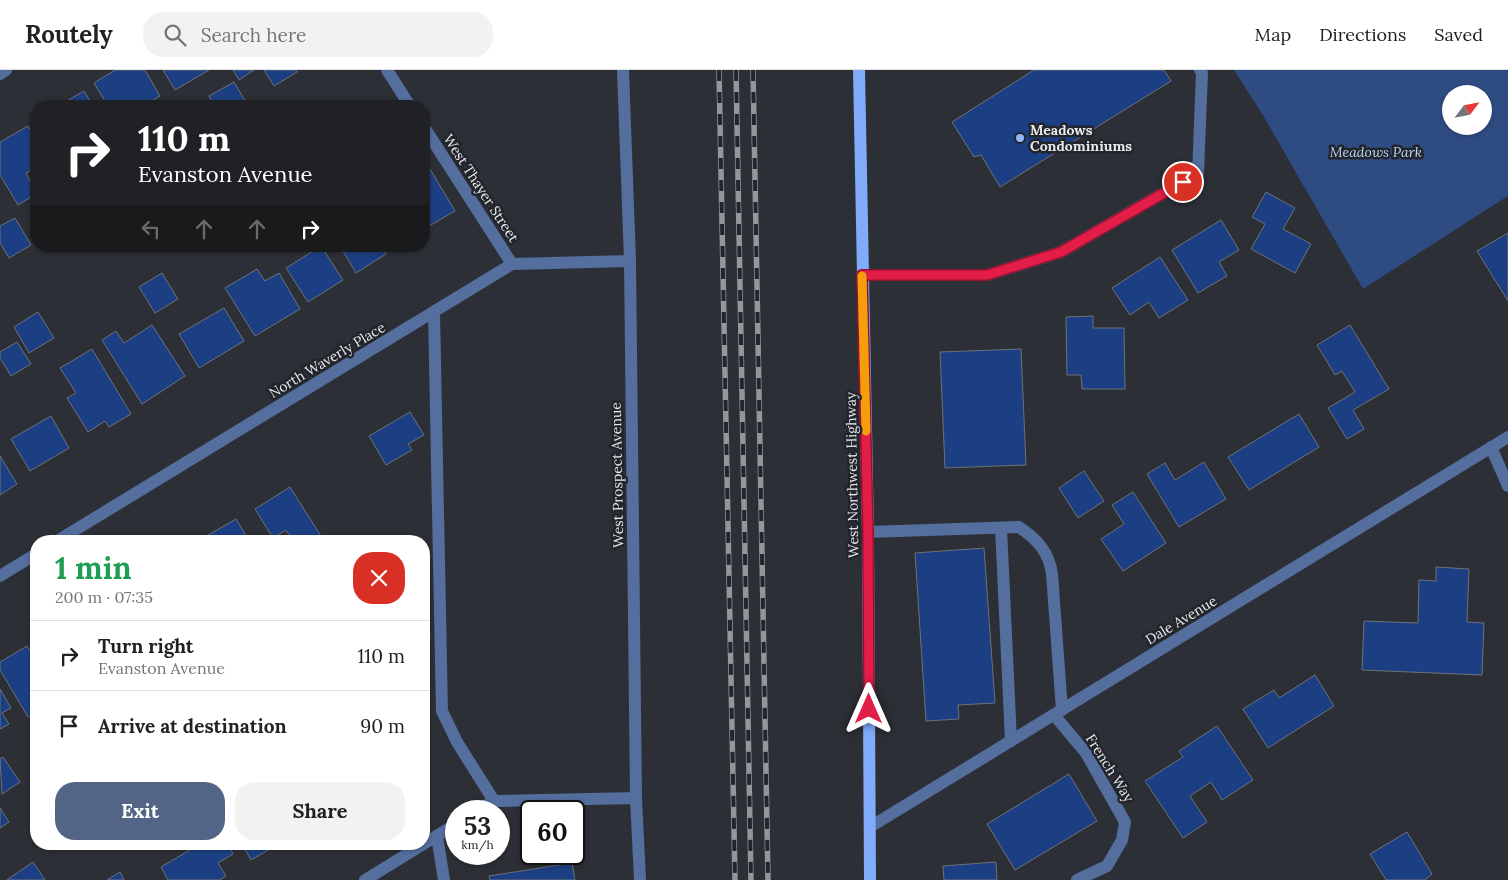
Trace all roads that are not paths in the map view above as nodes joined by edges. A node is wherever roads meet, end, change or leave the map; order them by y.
1 (6, 70) edge
2 (387, 70) edge
3 (622, 70) edge
4 (859, 70) edge
5 (1200, 70) edge
6 (0, 74) edge
7 (406, 100) edge
8 (430, 136) edge
9 (630, 261) junction
10 (512, 264) junction
11 (862, 275) junction
12 (434, 312) junction
13 (1508, 437) edge
14 (1491, 447) junction
15 (1508, 486) edge
16 (1001, 528) junction
17 (868, 532) junction
18 (67, 535) edge
19 (30, 558) edge
20 (0, 576) edge
21 (1058, 713) junction
22 (1011, 741) junction
23 (636, 798) junction
24 (493, 800) edge
25 (510, 801) edge
26 (870, 827) junction
27 (445, 831) edge
28 (438, 836) junction
29 (430, 841) edge
30 (415, 850) edge
31 (365, 880) edge
32 (444, 880) edge
33 (640, 880) edge
34 (870, 880) edge
35 (1078, 880) edge

1 - 6 street
2 - 7 street
3 - 9 street, West Prospect Avenue
4 - 11 main road, West Northwest Highway
5 - 11 street
8 - 10 street, West Thayer Street
9 - 10 street
9 - 23 street, West Prospect Avenue
10 - 12 street, North Waverly Place
11 - 17 main road, West Northwest Highway
12 - 18 street, North Waverly Place
12 - 24 street
13 - 14 street, Dale Avenue
14 - 15 street
14 - 21 street, Dale Avenue
16 - 17 street
16 - 21 street
16 - 22 street
17 - 26 main road, West Northwest Highway
19 - 20 street
21 - 22 street, Dale Avenue
21 - 35 street, French Way
22 - 26 street, Dale Avenue
23 - 25 street
23 - 33 street, West Prospect Avenue
26 - 34 main road, West Northwest Highway
27 - 28 street
28 - 29 street
28 - 32 street
30 - 31 street

